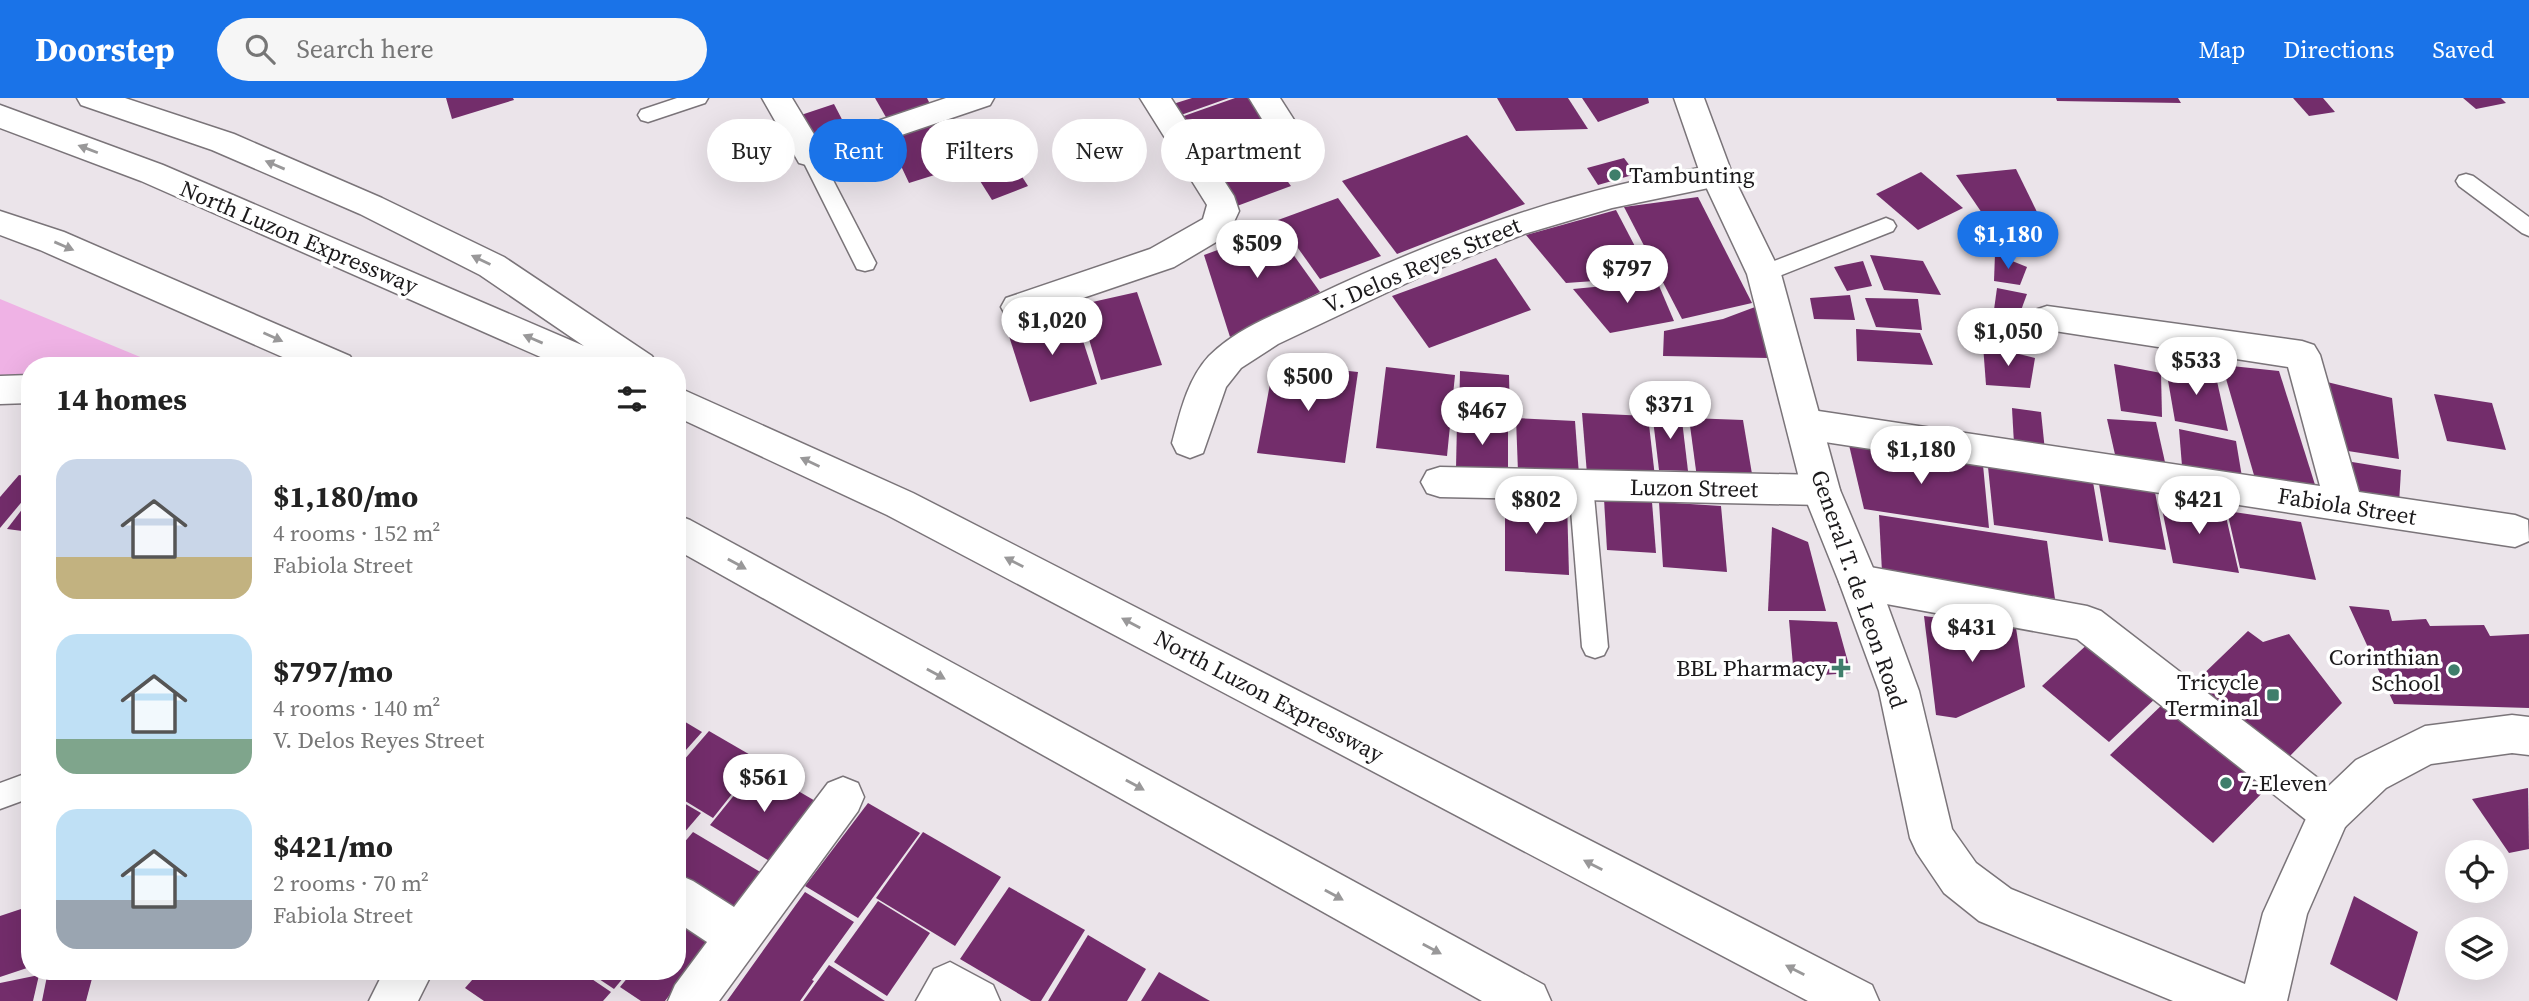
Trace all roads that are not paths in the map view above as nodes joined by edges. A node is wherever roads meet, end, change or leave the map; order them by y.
1 (92, 98) edge
2 (163, 98) edge
3 (698, 98) edge
4 (776, 98) edge
5 (979, 98) edge
6 (1155, 98) edge
7 (1264, 98) edge
8 (1689, 98) edge
9 (933, 105) edge
10 (648, 115) dead end
11 (0, 116) edge
12 (899, 119) edge
13 (1277, 119) edge
14 (223, 142) junction
15 (809, 153) edge
16 (1717, 176) junction
17 (2466, 181) dead end
18 (824, 182) edge
19 (0, 223) edge
20 (1886, 226) dead end
21 (2529, 228) edge
22 (865, 262) dead end
23 (1764, 274) junction
24 (1018, 306) dead end
25 (2047, 319) dead end
26 (317, 357) edge
27 (575, 357) edge
28 (627, 357) edge
29 (21, 389) edge
30 (0, 390) edge
31 (686, 397) edge
32 (686, 405) edge
33 (720, 419) junction
34 (1805, 424) junction
35 (1190, 443) dead end
36 (1440, 482) dead end
37 (1581, 485) junction
38 (1821, 490) junction
39 (2344, 505) junction
40 (2515, 531) dead end
41 (686, 536) edge
42 (1859, 582) junction
43 (1595, 647) dead end
44 (2529, 736) edge
45 (21, 788) edge
46 (0, 796) edge
47 (843, 797) dead end
48 (2330, 813) junction
49 (686, 902) edge
50 (739, 936) junction
51 (691, 1001) edge
52 (1528, 1001) edge
53 (1856, 1001) edge
54 (2229, 1001) edge
55 (2264, 1001) edge

1 - 14 main road
2 - 14 main road
3 - 10 lane
4 - 15 main road
5 - 9 main road
6 - 24 main road
7 - 13 main road
8 - 16 main road, General T. de Leon Road
9 - 12 main road
27 -> 11 main road, North Luzon Expressway
28 -> 14 main road
16 - 23 main road, General T. de Leon Road
16 - 35 main road, V. Delos Reyes Street
17 - 21 lane
18 - 22 lane
19 -> 26 main road
20 - 23 lane
23 - 34 main road, General T. de Leon Road
25 - 39 main road
29 - 30 main road
31 - 33 main road
32 - 33 main road, North Luzon Expressway
53 -> 33 main road, North Luzon Expressway
34 - 38 main road, General T. de Leon Road
34 - 39 main road, Fabiola Street
36 - 37 main road, Luzon Street
37 - 38 main road, Luzon Street
37 - 43 lane
38 - 42 main road, General T. de Leon Road
39 - 40 main road, Fabiola Street
41 -> 52 main road
42 - 48 main road
42 - 54 main road, General T. de Leon Road
44 - 48 main road
45 - 46 lane
47 - 50 main road
48 - 55 main road
49 - 50 main road
50 - 51 main road

